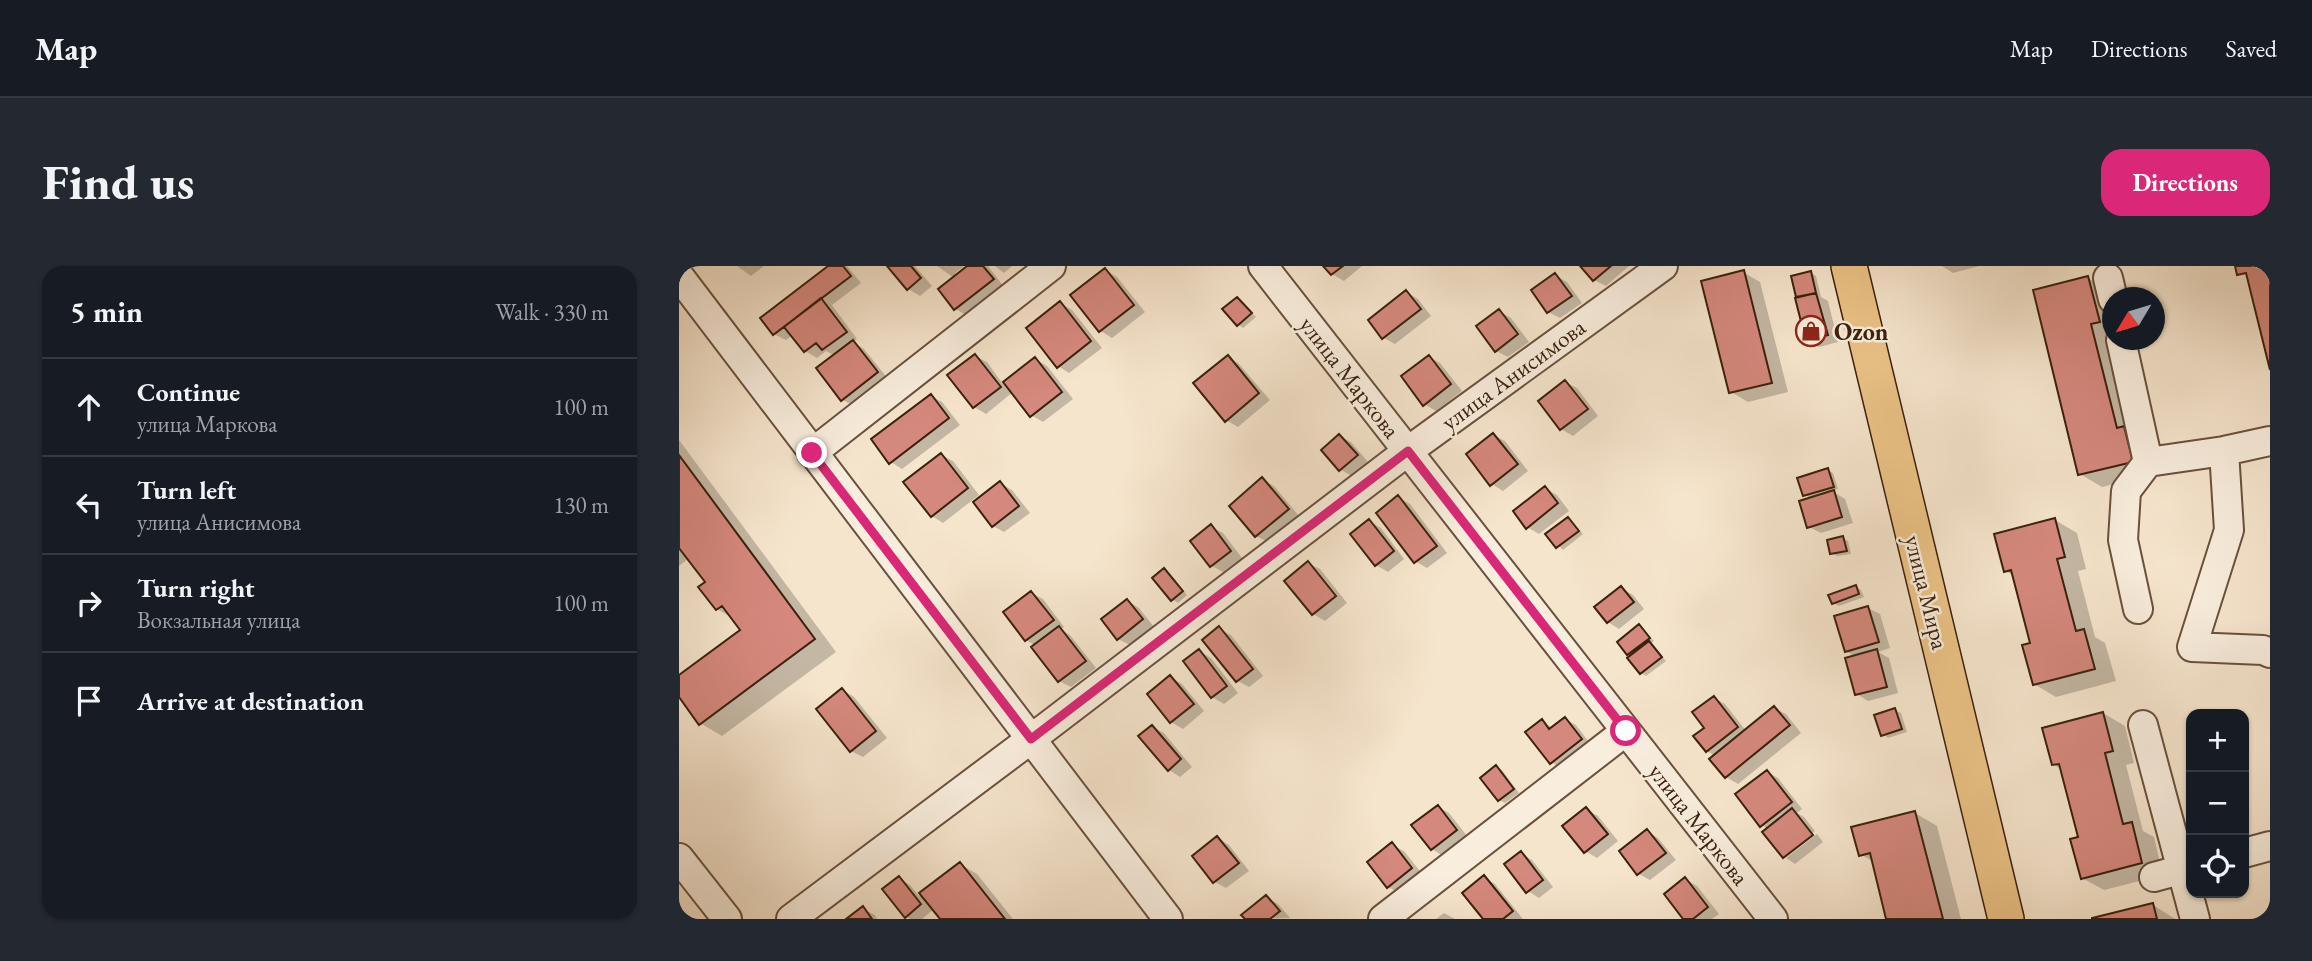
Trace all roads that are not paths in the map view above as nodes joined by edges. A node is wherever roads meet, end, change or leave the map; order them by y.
1 (1051, 266) edge
2 (1263, 266) edge
3 (1663, 266) edge
4 (1849, 266) edge
5 (679, 276) edge
6 (2123, 350) edge
7 (2270, 441) edge
8 (1408, 451) junction
9 (2224, 451) junction
10 (812, 453) junction
11 (2148, 462) junction
12 (2138, 609) dead end
13 (2270, 653) edge
14 (2143, 725) dead end
15 (1626, 731) junction
16 (1031, 739) junction
17 (2270, 846) edge
18 (2249, 852) edge
19 (679, 858) edge
20 (2186, 868) edge
21 (2154, 877) dead end
22 (2191, 898) edge
23 (727, 919) edge
24 (790, 919) edge
25 (1168, 919) edge
26 (1383, 919) edge
27 (1773, 919) edge
28 (2006, 919) edge
29 (2195, 919) edge

1 - 10 street
2 - 8 street, улица Маркова
3 - 8 street, улица Анисимова
4 - 28 main road, улица Мира
5 - 10 street
6 - 11 street
7 - 9 street
8 - 15 street, улица Маркова
8 - 16 street, улица Анисимова
9 - 11 street
9 - 13 street
10 - 16 street
11 - 12 street
14 - 20 street
15 - 26 street
15 - 27 street, улица Маркова
16 - 24 street, улица Анисимова
16 - 25 street
17 - 18 street
19 - 23 street
20 - 21 street
22 - 29 street

